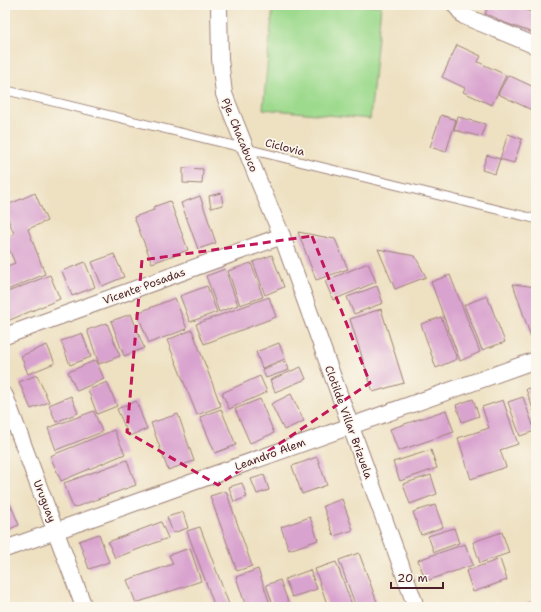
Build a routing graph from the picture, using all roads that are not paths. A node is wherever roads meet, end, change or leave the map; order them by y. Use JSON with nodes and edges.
{"nodes":[{"id":1,"x":219,"y":5,"type":"edge"},
{"id":2,"x":455,"y":5,"type":"edge"},
{"id":3,"x":536,"y":46,"type":"edge"},
{"id":4,"x":5,"y":90,"type":"edge"},
{"id":5,"x":246,"y":149,"type":"junction"},
{"id":6,"x":536,"y":219,"type":"edge"},
{"id":7,"x":282,"y":236,"type":"junction"},
{"id":8,"x":5,"y":336,"type":"edge"},
{"id":9,"x":536,"y":360,"type":"edge"},
{"id":10,"x":5,"y":396,"type":"edge"},
{"id":11,"x":350,"y":426,"type":"junction"},
{"id":12,"x":56,"y":531,"type":"junction"},
{"id":13,"x":5,"y":549,"type":"edge"},
{"id":14,"x":84,"y":607,"type":"edge"},
{"id":15,"x":416,"y":607,"type":"edge"}],
"edges":[{"from":1,"to":5,"type":"street","name":"Pje. Chacabuco"},
{"from":2,"to":3,"type":"street"},
{"from":4,"to":5,"type":"lane","name":"Ciclovia"},
{"from":5,"to":6,"type":"lane","name":"Ciclovia"},
{"from":5,"to":7,"type":"street","name":"Pje. Chacabuco"},
{"from":7,"to":8,"type":"street","name":"Vicente Posadas"},
{"from":7,"to":11,"type":"street","name":"Clotilde Villar Brizuela"},
{"from":9,"to":11,"type":"street","name":"Leandro Alem"},
{"from":10,"to":12,"type":"street","name":"Uruguay"},
{"from":11,"to":12,"type":"street","name":"Leandro Alem"},
{"from":11,"to":15,"type":"street","name":"Clotilde Villar Brizuela"},
{"from":12,"to":13,"type":"street","name":"Leandro Alem"},
{"from":12,"to":14,"type":"street","name":"Uruguay"}]}
